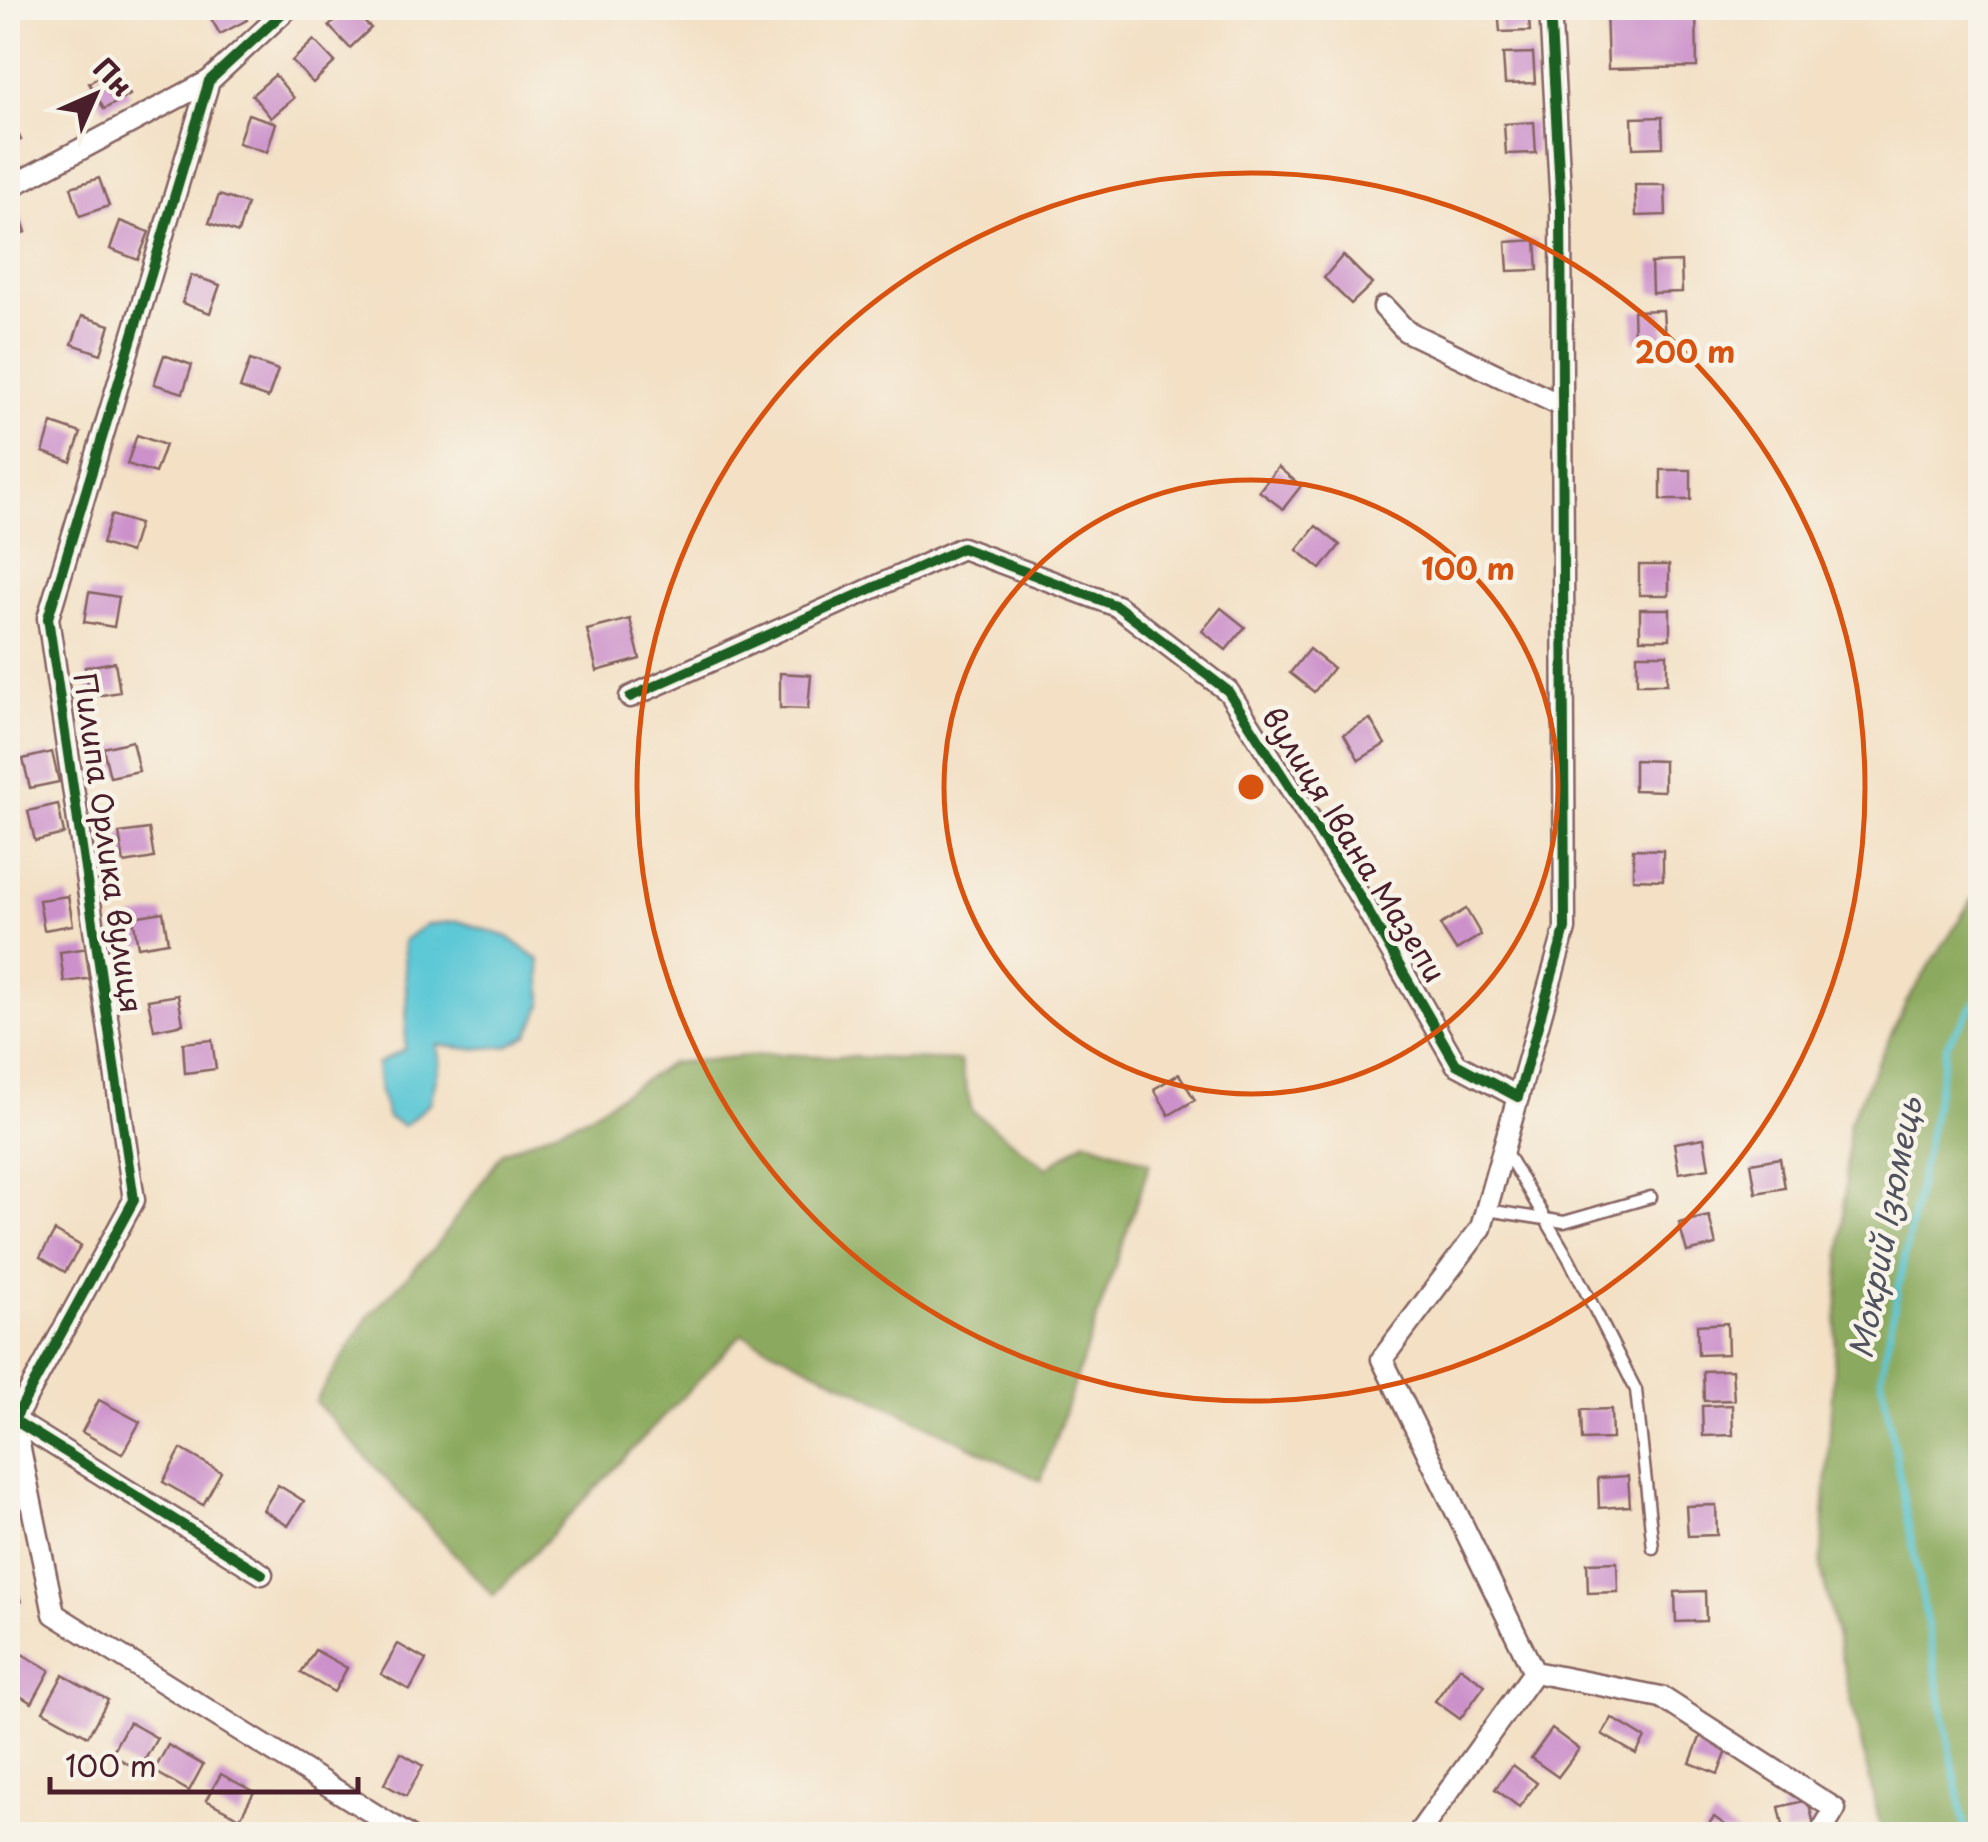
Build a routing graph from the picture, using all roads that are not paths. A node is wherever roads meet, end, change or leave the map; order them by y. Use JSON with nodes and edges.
{"nodes":[{"id":1,"x":288,"y":8,"type":"edge"},
{"id":2,"x":1550,"y":8,"type":"edge"},
{"id":3,"x":209,"y":81,"type":"junction"},
{"id":4,"x":8,"y":188,"type":"edge"},
{"id":5,"x":1384,"y":307,"type":"dead end"},
{"id":6,"x":1562,"y":406,"type":"junction"},
{"id":7,"x":630,"y":697,"type":"dead end"},
{"id":8,"x":1518,"y":1096,"type":"junction"},
{"id":9,"x":1504,"y":1148,"type":"junction"},
{"id":10,"x":1650,"y":1197,"type":"dead end"},
{"id":11,"x":1486,"y":1210,"type":"junction"},
{"id":12,"x":1546,"y":1220,"type":"junction"},
{"id":13,"x":14,"y":1420,"type":"junction"},
{"id":14,"x":1653,"y":1548,"type":"dead end"},
{"id":15,"x":262,"y":1574,"type":"dead end"},
{"id":16,"x":1534,"y":1672,"type":"junction"},
{"id":17,"x":406,"y":1834,"type":"edge"},
{"id":18,"x":1418,"y":1834,"type":"edge"},
{"id":19,"x":1820,"y":1834,"type":"edge"}],
"edges":[{"from":1,"to":3,"type":"street"},
{"from":2,"to":6,"type":"street"},
{"from":3,"to":4,"type":"street"},
{"from":3,"to":13,"type":"street","name":"Пилипа Орлика вулиця"},
{"from":5,"to":6,"type":"street"},
{"from":6,"to":8,"type":"street"},
{"from":7,"to":8,"type":"street","name":"вулиця Івана Мазепи"},
{"from":8,"to":9,"type":"street"},
{"from":9,"to":11,"type":"street"},
{"from":9,"to":12,"type":"lane"},
{"from":10,"to":12,"type":"lane"},
{"from":11,"to":12,"type":"lane"},
{"from":11,"to":16,"type":"street"},
{"from":12,"to":14,"type":"lane"},
{"from":13,"to":15,"type":"street"},
{"from":13,"to":17,"type":"street"},
{"from":16,"to":18,"type":"street"},
{"from":16,"to":19,"type":"street"}]}
